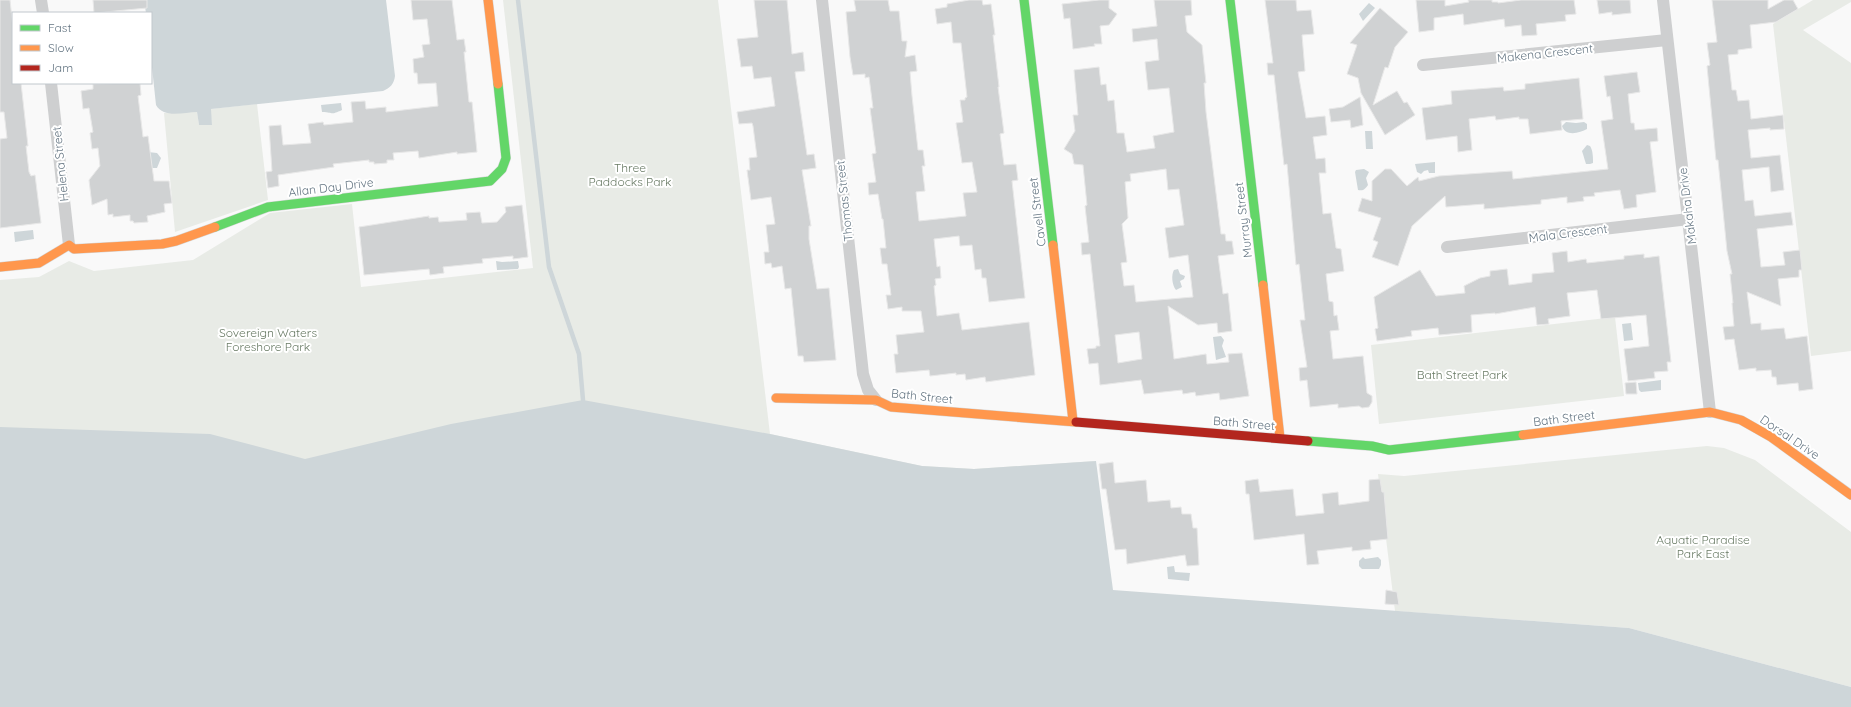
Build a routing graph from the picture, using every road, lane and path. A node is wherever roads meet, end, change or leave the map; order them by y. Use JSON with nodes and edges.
{"nodes":[{"id":1,"x":41,"y":0,"type":"edge"},
{"id":2,"x":488,"y":0,"type":"edge"},
{"id":3,"x":822,"y":0,"type":"edge"},
{"id":4,"x":1024,"y":0,"type":"edge"},
{"id":5,"x":1230,"y":0,"type":"edge"},
{"id":6,"x":1663,"y":0,"type":"edge"},
{"id":7,"x":43,"y":12,"type":"edge"},
{"id":8,"x":1667,"y":40,"type":"junction"},
{"id":9,"x":1423,"y":65,"type":"dead end"},
{"id":10,"x":51,"y":84,"type":"edge"},
{"id":11,"x":1689,"y":219,"type":"junction"},
{"id":12,"x":69,"y":245,"type":"junction"},
{"id":13,"x":1447,"y":247,"type":"dead end"},
{"id":14,"x":0,"y":267,"type":"edge"},
{"id":15,"x":776,"y":398,"type":"dead end"},
{"id":16,"x":876,"y":400,"type":"junction"},
{"id":17,"x":1710,"y":412,"type":"junction"},
{"id":18,"x":1073,"y":421,"type":"junction"},
{"id":19,"x":1280,"y":438,"type":"junction"},
{"id":20,"x":1851,"y":495,"type":"edge"}],
"edges":[{"from":1,"to":7,"type":"street"},
{"from":2,"to":12,"type":"street","name":"Allan Day Drive"},
{"from":3,"to":16,"type":"street","name":"Thomas Street"},
{"from":4,"to":18,"type":"street","name":"Cavell Street"},
{"from":5,"to":19,"type":"street","name":"Murray Street"},
{"from":6,"to":8,"type":"street","name":"Makaha Drive"},
{"from":8,"to":9,"type":"street","name":"Makena Crescent"},
{"from":8,"to":11,"type":"street","name":"Makaha Drive"},
{"from":10,"to":12,"type":"street","name":"Helena Street"},
{"from":11,"to":13,"type":"street","name":"Mala Crescent"},
{"from":11,"to":17,"type":"street","name":"Makaha Drive"},
{"from":12,"to":14,"type":"street"},
{"from":15,"to":16,"type":"street","name":"Bath Street"},
{"from":16,"to":18,"type":"street","name":"Bath Street"},
{"from":17,"to":19,"type":"street","name":"Bath Street"},
{"from":17,"to":20,"type":"street","name":"Dorsal Drive"},
{"from":18,"to":19,"type":"street","name":"Bath Street"}]}
